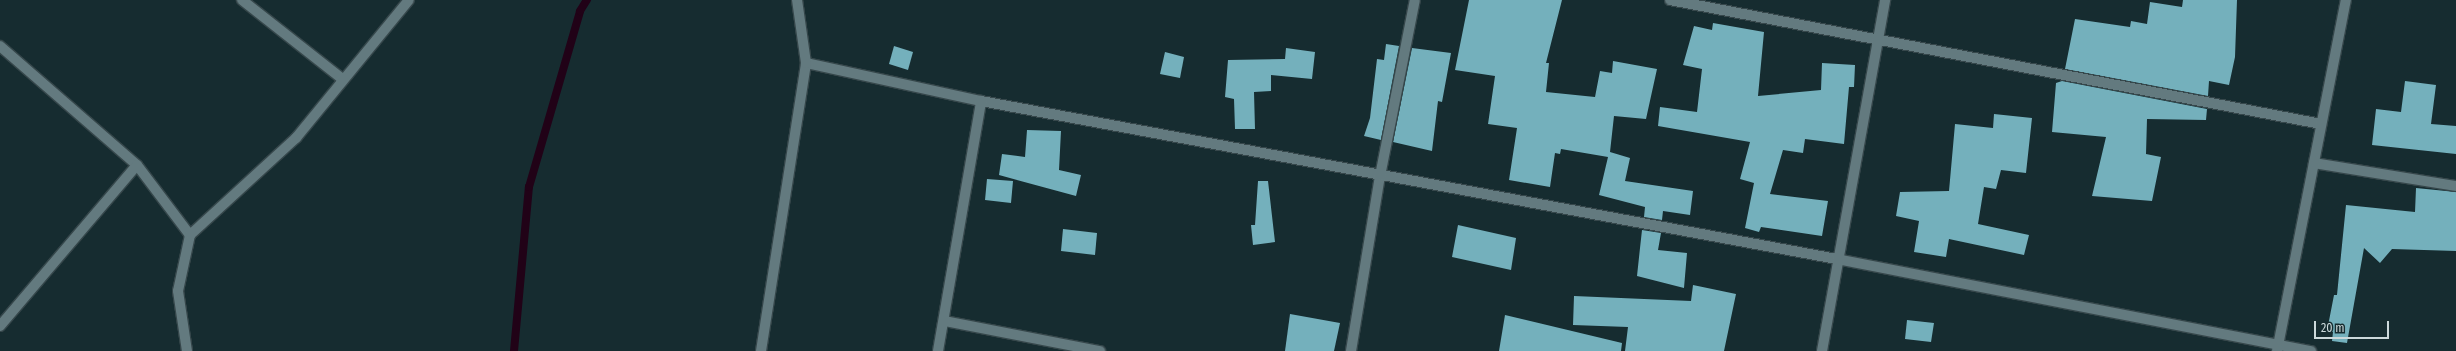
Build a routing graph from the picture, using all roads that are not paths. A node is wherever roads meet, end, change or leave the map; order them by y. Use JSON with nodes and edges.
{"nodes":[{"id":1,"x":242,"y":0,"type":"edge"},
{"id":2,"x":409,"y":0,"type":"edge"},
{"id":3,"x":797,"y":0,"type":"edge"},
{"id":4,"x":1415,"y":0,"type":"edge"},
{"id":5,"x":1670,"y":0,"type":"edge"},
{"id":6,"x":1885,"y":0,"type":"edge"},
{"id":7,"x":2346,"y":0,"type":"edge"},
{"id":8,"x":1878,"y":38,"type":"junction"},
{"id":9,"x":0,"y":46,"type":"edge"},
{"id":10,"x":806,"y":63,"type":"junction"},
{"id":11,"x":342,"y":78,"type":"junction"},
{"id":12,"x":981,"y":101,"type":"junction"},
{"id":13,"x":2321,"y":124,"type":"junction"},
{"id":14,"x":2314,"y":163,"type":"junction"},
{"id":15,"x":137,"y":165,"type":"junction"},
{"id":16,"x":1380,"y":176,"type":"junction"},
{"id":17,"x":2456,"y":186,"type":"edge"},
{"id":18,"x":190,"y":235,"type":"junction"},
{"id":19,"x":1837,"y":259,"type":"junction"},
{"id":20,"x":945,"y":321,"type":"junction"},
{"id":21,"x":0,"y":326,"type":"edge"},
{"id":22,"x":2278,"y":348,"type":"edge"},
{"id":23,"x":187,"y":351,"type":"edge"},
{"id":24,"x":761,"y":351,"type":"edge"},
{"id":25,"x":938,"y":351,"type":"edge"},
{"id":26,"x":1100,"y":351,"type":"edge"},
{"id":27,"x":1351,"y":351,"type":"edge"},
{"id":28,"x":1822,"y":351,"type":"edge"},
{"id":29,"x":2311,"y":351,"type":"edge"}],
"edges":[{"from":1,"to":11,"type":"street"},
{"from":2,"to":11,"type":"street"},
{"from":3,"to":10,"type":"street"},
{"from":4,"to":16,"type":"street"},
{"from":5,"to":8,"type":"street"},
{"from":6,"to":8,"type":"street"},
{"from":7,"to":13,"type":"street"},
{"from":8,"to":13,"type":"street"},
{"from":8,"to":19,"type":"street"},
{"from":9,"to":15,"type":"street"},
{"from":10,"to":12,"type":"street"},
{"from":10,"to":24,"type":"street"},
{"from":11,"to":18,"type":"street"},
{"from":12,"to":16,"type":"street"},
{"from":12,"to":20,"type":"street"},
{"from":13,"to":14,"type":"street"},
{"from":14,"to":17,"type":"street"},
{"from":14,"to":22,"type":"street"},
{"from":15,"to":18,"type":"street"},
{"from":15,"to":21,"type":"street"},
{"from":16,"to":19,"type":"street"},
{"from":16,"to":27,"type":"street"},
{"from":18,"to":23,"type":"street"},
{"from":19,"to":22,"type":"street"},
{"from":19,"to":28,"type":"street"},
{"from":20,"to":25,"type":"street"},
{"from":20,"to":26,"type":"street"},
{"from":22,"to":29,"type":"street"}]}
